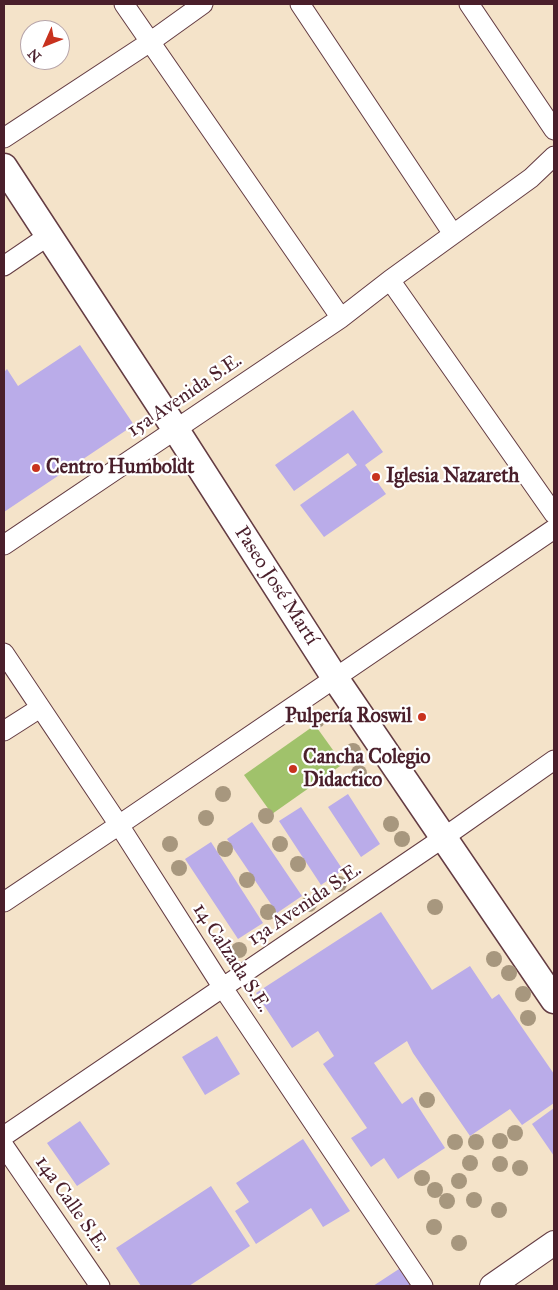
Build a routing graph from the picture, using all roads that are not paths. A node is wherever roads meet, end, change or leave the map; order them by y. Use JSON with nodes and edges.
{"nodes":[{"id":1,"x":124,"y":4,"type":"edge"},
{"id":2,"x":203,"y":4,"type":"edge"},
{"id":3,"x":300,"y":4,"type":"edge"},
{"id":4,"x":470,"y":4,"type":"edge"},
{"id":5,"x":150,"y":42,"type":"junction"},
{"id":6,"x":554,"y":130,"type":"edge"},
{"id":7,"x":4,"y":138,"type":"edge"},
{"id":8,"x":554,"y":156,"type":"edge"},
{"id":9,"x":4,"y":167,"type":"edge"},
{"id":10,"x":453,"y":234,"type":"junction"},
{"id":11,"x":48,"y":236,"type":"junction"},
{"id":12,"x":4,"y":266,"type":"edge"},
{"id":13,"x":390,"y":280,"type":"junction"},
{"id":14,"x":341,"y":318,"type":"junction"},
{"id":15,"x":176,"y":430,"type":"junction"},
{"id":16,"x":554,"y":514,"type":"edge"},
{"id":17,"x":554,"y":529,"type":"edge"},
{"id":18,"x":4,"y":545,"type":"edge"},
{"id":19,"x":4,"y":653,"type":"edge"},
{"id":20,"x":335,"y":678,"type":"junction"},
{"id":21,"x":40,"y":708,"type":"junction"},
{"id":22,"x":4,"y":731,"type":"edge"},
{"id":23,"x":554,"y":760,"type":"edge"},
{"id":24,"x":119,"y":825,"type":"junction"},
{"id":25,"x":443,"y":838,"type":"junction"},
{"id":26,"x":4,"y":902,"type":"edge"},
{"id":27,"x":223,"y":988,"type":"junction"},
{"id":28,"x":554,"y":1000,"type":"edge"},
{"id":29,"x":4,"y":1136,"type":"edge"},
{"id":30,"x":4,"y":1146,"type":"edge"},
{"id":31,"x":554,"y":1243,"type":"edge"},
{"id":32,"x":100,"y":1286,"type":"edge"},
{"id":33,"x":423,"y":1286,"type":"edge"},
{"id":34,"x":492,"y":1286,"type":"edge"}],
"edges":[{"from":1,"to":5,"type":"street"},
{"from":2,"to":5,"type":"street"},
{"from":3,"to":10,"type":"street"},
{"from":4,"to":6,"type":"street"},
{"from":5,"to":7,"type":"street"},
{"from":5,"to":14,"type":"street"},
{"from":8,"to":10,"type":"street","name":"15a Avenida S.E."},
{"from":9,"to":11,"type":"main road","name":"Paseo José Martí"},
{"from":10,"to":13,"type":"street","name":"15a Avenida S.E."},
{"from":11,"to":12,"type":"street"},
{"from":11,"to":15,"type":"main road","name":"Paseo José Martí"},
{"from":13,"to":14,"type":"street","name":"15a Avenida S.E."},
{"from":13,"to":16,"type":"street"},
{"from":14,"to":15,"type":"street","name":"15a Avenida S.E."},
{"from":15,"to":18,"type":"street","name":"15a Avenida S.E."},
{"from":15,"to":20,"type":"main road","name":"Paseo José Martí"},
{"from":17,"to":20,"type":"street"},
{"from":19,"to":21,"type":"street","name":"14 Calzada S.E."},
{"from":20,"to":24,"type":"street"},
{"from":20,"to":25,"type":"main road","name":"Paseo José Martí"},
{"from":21,"to":22,"type":"street"},
{"from":21,"to":24,"type":"street","name":"14 Calzada S.E."},
{"from":23,"to":25,"type":"street","name":"13a Avenida S.E."},
{"from":24,"to":26,"type":"street"},
{"from":24,"to":27,"type":"street","name":"14 Calzada S.E."},
{"from":25,"to":27,"type":"street","name":"13a Avenida S.E."},
{"from":25,"to":28,"type":"main road","name":"Paseo José Martí"},
{"from":27,"to":29,"type":"street","name":"13a Avenida S.E."},
{"from":27,"to":33,"type":"street","name":"14 Calzada S.E."},
{"from":30,"to":32,"type":"street","name":"14a Calle S.E."},
{"from":31,"to":34,"type":"street"}]}
